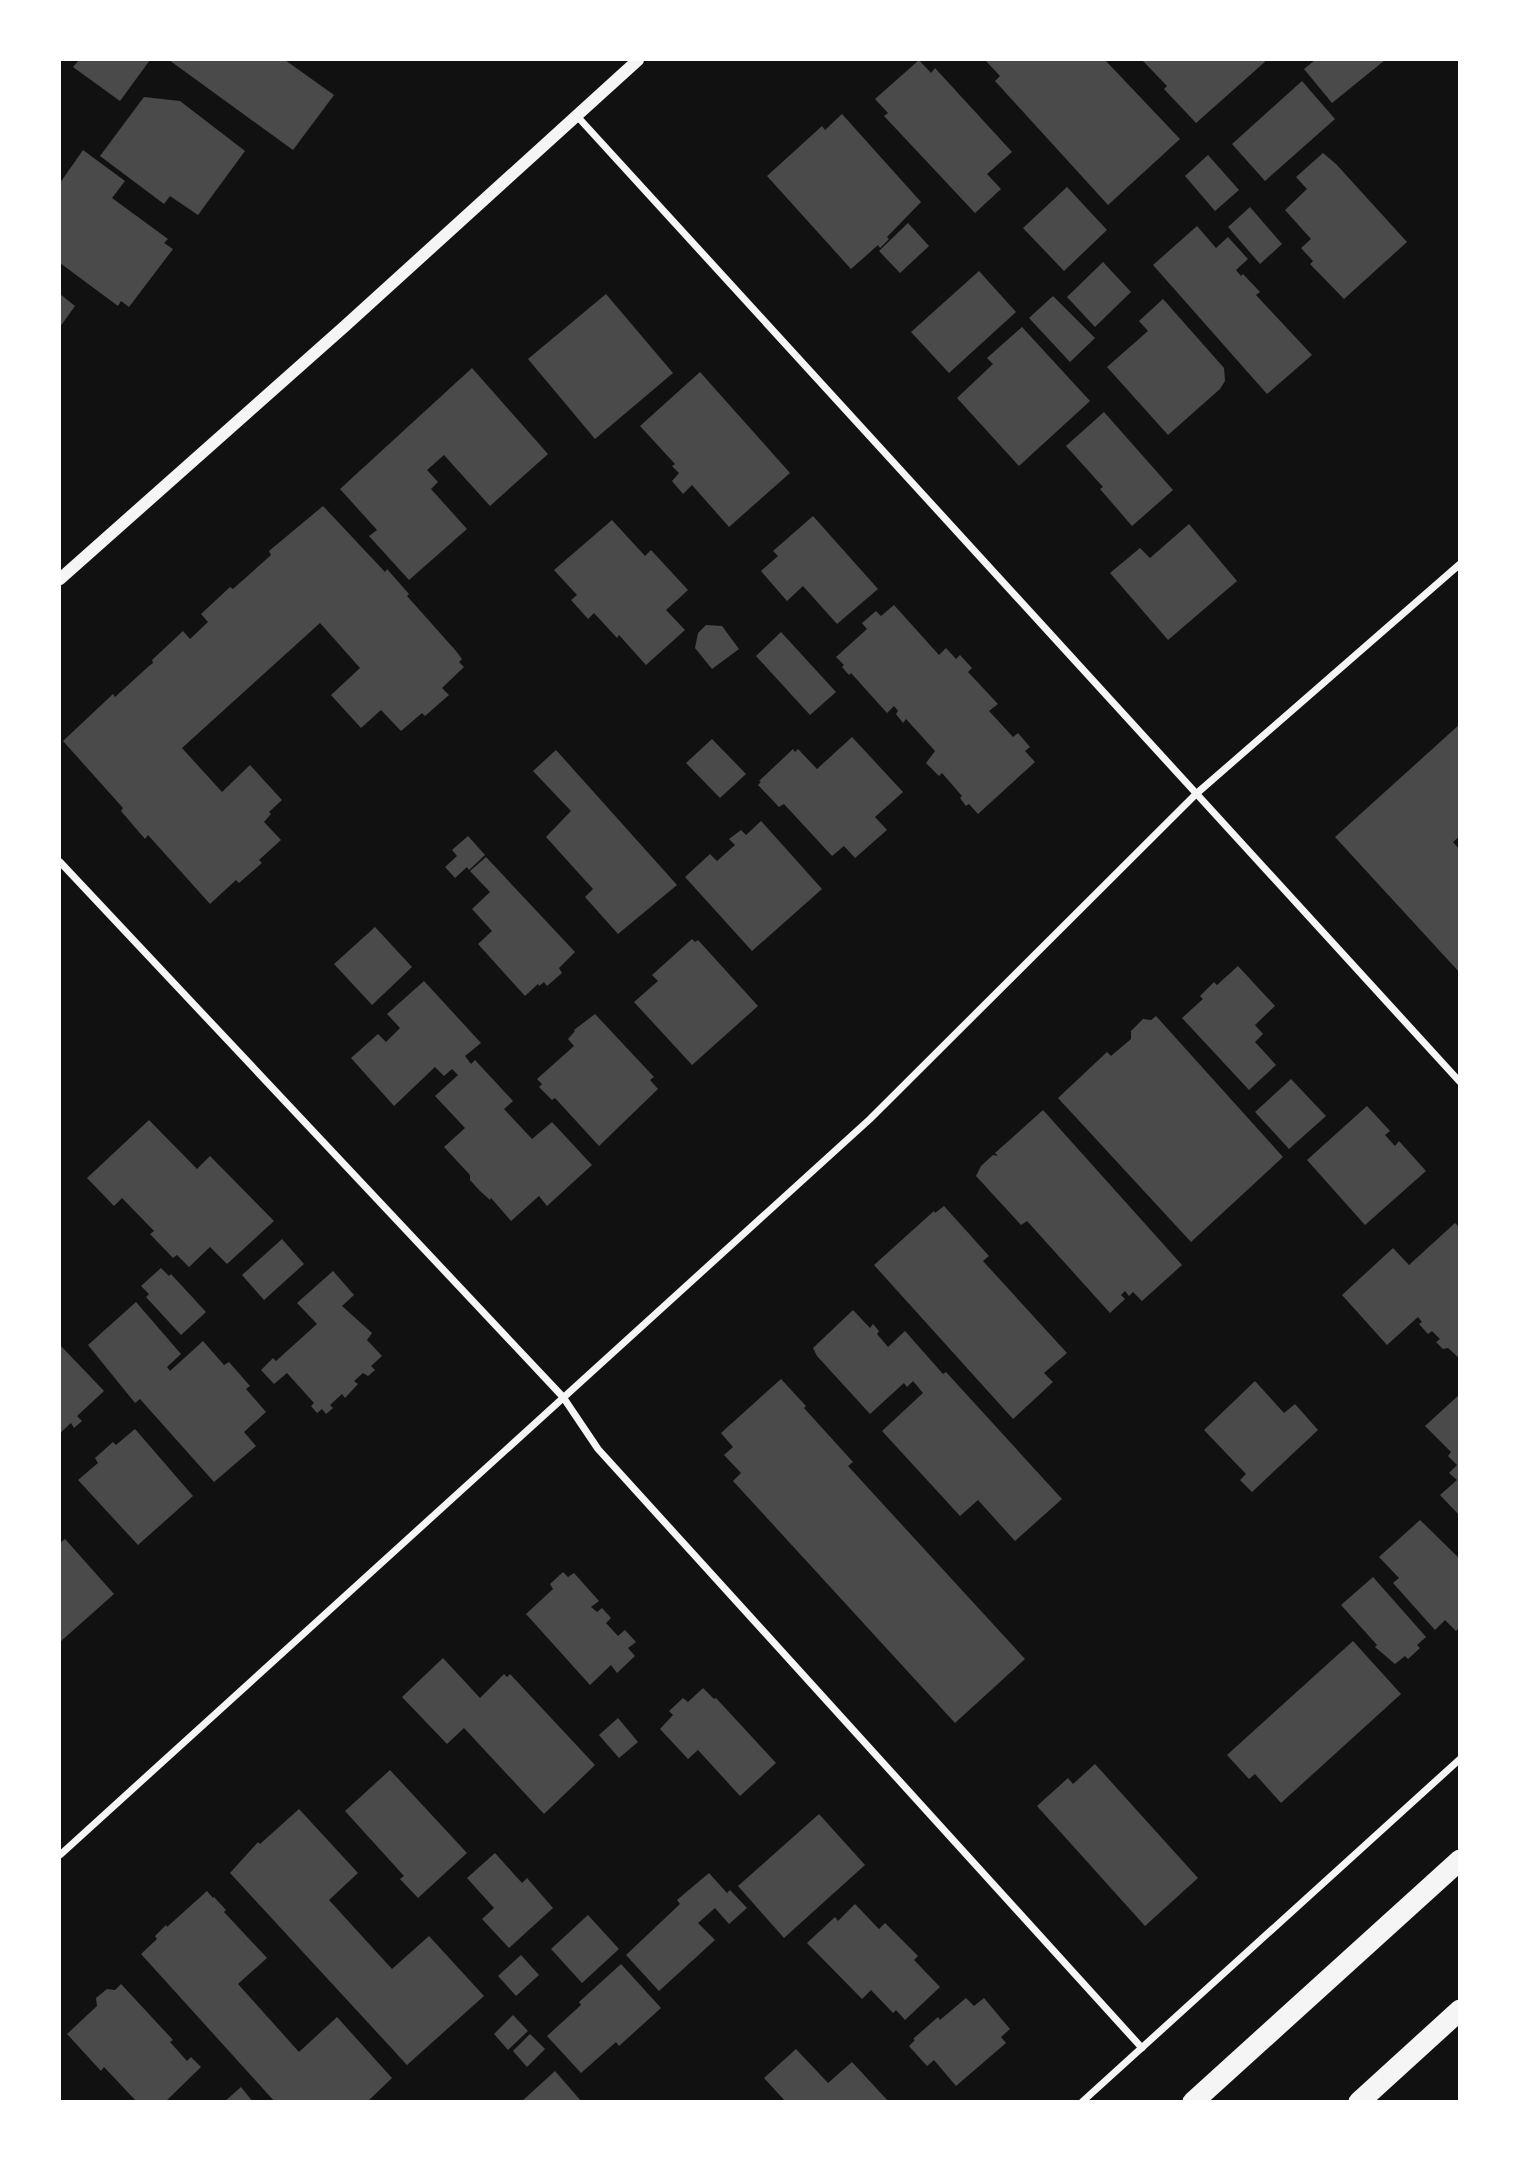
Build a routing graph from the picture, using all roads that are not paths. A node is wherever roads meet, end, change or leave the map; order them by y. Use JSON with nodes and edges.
{"nodes":[{"id":1,"x":638,"y":60,"type":"edge"},
{"id":2,"x":576,"y":115,"type":"junction"},
{"id":3,"x":1460,"y":564,"type":"edge"},
{"id":4,"x":60,"y":579,"type":"edge"},
{"id":5,"x":1196,"y":794,"type":"junction"},
{"id":6,"x":60,"y":862,"type":"edge"},
{"id":7,"x":1460,"y":1082,"type":"edge"},
{"id":8,"x":563,"y":1397,"type":"junction"},
{"id":9,"x":1460,"y":1759,"type":"edge"},
{"id":10,"x":60,"y":1855,"type":"edge"},
{"id":11,"x":1460,"y":1860,"type":"edge"},
{"id":12,"x":1460,"y":2010,"type":"edge"},
{"id":13,"x":1142,"y":2048,"type":"junction"},
{"id":14,"x":1082,"y":2102,"type":"edge"},
{"id":15,"x":1193,"y":2102,"type":"edge"},
{"id":16,"x":1359,"y":2102,"type":"edge"}],
"edges":[{"from":1,"to":2,"type":"street"},
{"from":2,"to":4,"type":"street"},
{"from":2,"to":5,"type":"street"},
{"from":3,"to":5,"type":"street"},
{"from":5,"to":7,"type":"street"},
{"from":5,"to":8,"type":"street"},
{"from":6,"to":8,"type":"street"},
{"from":8,"to":10,"type":"street"},
{"from":8,"to":13,"type":"street"},
{"from":9,"to":13,"type":"street"},
{"from":11,"to":15,"type":"highway"},
{"from":12,"to":16,"type":"highway"},
{"from":13,"to":14,"type":"street"}]}
